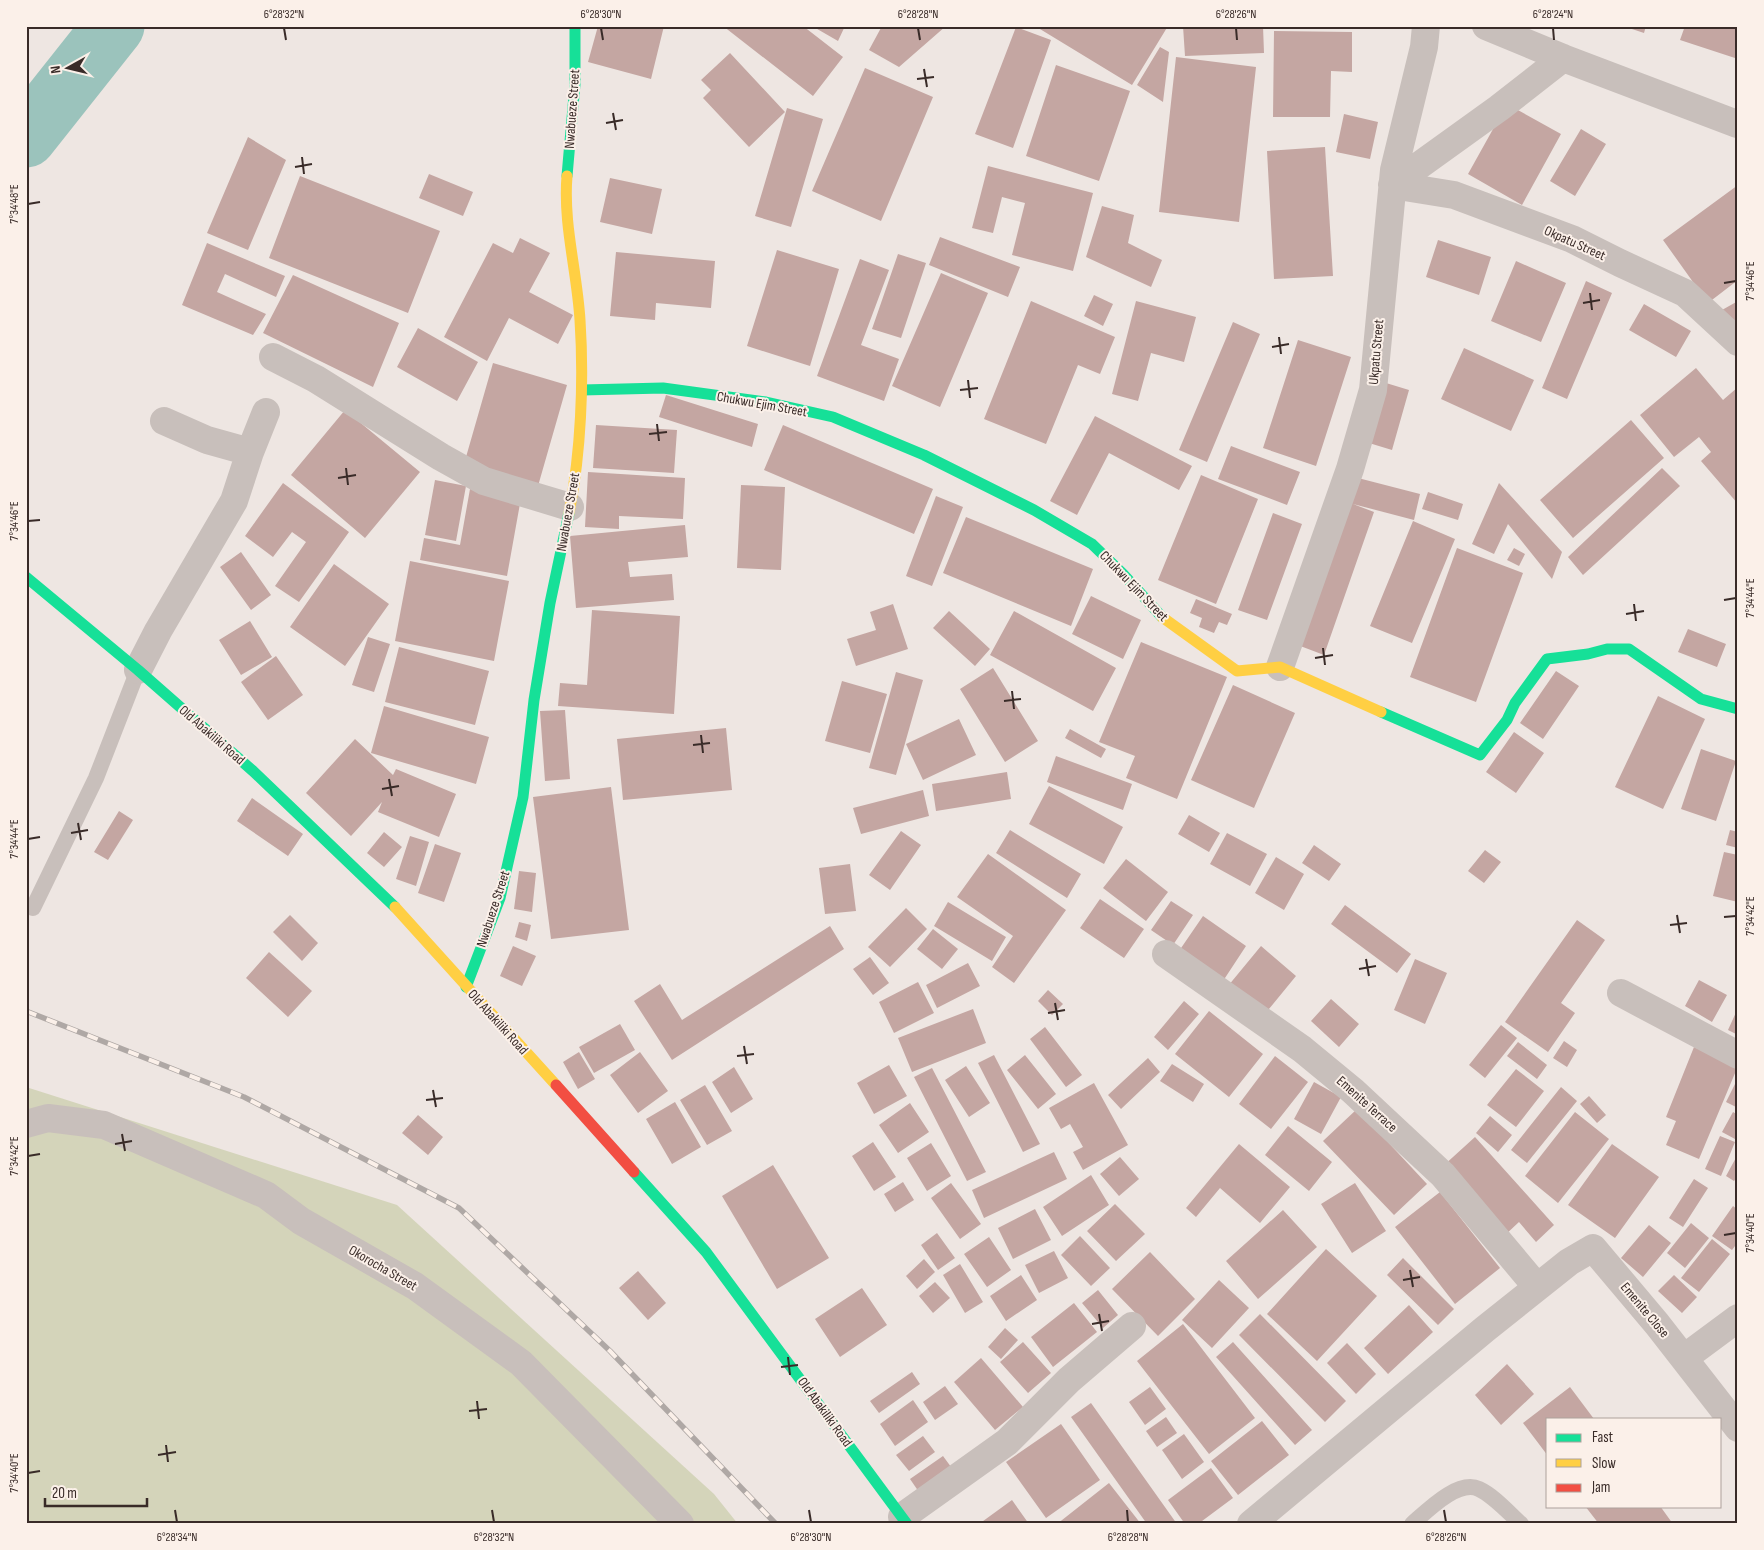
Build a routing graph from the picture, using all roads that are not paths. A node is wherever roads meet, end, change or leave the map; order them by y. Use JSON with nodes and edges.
{"nodes":[{"id":1,"x":575,"y":26,"type":"edge"},
{"id":2,"x":1426,"y":26,"type":"edge"},
{"id":3,"x":1486,"y":26,"type":"edge"},
{"id":4,"x":1563,"y":58,"type":"junction"},
{"id":5,"x":1737,"y":124,"type":"edge"},
{"id":6,"x":1392,"y":185,"type":"junction"},
{"id":7,"x":1738,"y":342,"type":"edge"},
{"id":8,"x":274,"y":357,"type":"dead end"},
{"id":9,"x":582,"y":390,"type":"junction"},
{"id":10,"x":266,"y":412,"type":"dead end"},
{"id":11,"x":164,"y":421,"type":"dead end"},
{"id":12,"x":250,"y":452,"type":"junction"},
{"id":13,"x":570,"y":507,"type":"junction"},
{"id":14,"x":26,"y":577,"type":"edge"},
{"id":15,"x":1280,"y":667,"type":"junction"},
{"id":16,"x":138,"y":670,"type":"junction"},
{"id":17,"x":1738,"y":709,"type":"edge"},
{"id":18,"x":33,"y":908,"type":"dead end"},
{"id":19,"x":1166,"y":954,"type":"dead end"},
{"id":20,"x":466,"y":987,"type":"junction"},
{"id":21,"x":1621,"y":993,"type":"dead end"},
{"id":22,"x":1738,"y":1054,"type":"edge"},
{"id":23,"x":26,"y":1124,"type":"edge"},
{"id":24,"x":1537,"y":1287,"type":"junction"},
{"id":25,"x":1738,"y":1318,"type":"edge"},
{"id":26,"x":1132,"y":1326,"type":"dead end"},
{"id":27,"x":1684,"y":1358,"type":"junction"},
{"id":28,"x":1738,"y":1428,"type":"edge"},
{"id":29,"x":905,"y":1521,"type":"edge"},
{"id":30,"x":680,"y":1524,"type":"edge"},
{"id":31,"x":1251,"y":1524,"type":"edge"},
{"id":32,"x":1412,"y":1524,"type":"edge"},
{"id":33,"x":1521,"y":1524,"type":"edge"}],
"edges":[{"from":1,"to":9,"type":"street","name":"Nwabueze Street"},
{"from":2,"to":6,"type":"street","name":"Ukpatu Street"},
{"from":3,"to":4,"type":"street"},
{"from":4,"to":5,"type":"street"},
{"from":4,"to":6,"type":"street"},
{"from":6,"to":7,"type":"street","name":"Okpatu Street"},
{"from":6,"to":15,"type":"street","name":"Ukpatu Street"},
{"from":8,"to":13,"type":"street"},
{"from":9,"to":13,"type":"street","name":"Nwabueze Street"},
{"from":9,"to":15,"type":"street","name":"Chukwu Ejim Street"},
{"from":10,"to":12,"type":"street"},
{"from":11,"to":12,"type":"street"},
{"from":12,"to":16,"type":"street"},
{"from":13,"to":20,"type":"street","name":"Nwabueze Street"},
{"from":14,"to":16,"type":"street","name":"Old Abakiliki Road"},
{"from":15,"to":17,"type":"street","name":"Chukwu Ejim Street"},
{"from":16,"to":18,"type":"lane"},
{"from":16,"to":20,"type":"street","name":"Old Abakiliki Road"},
{"from":19,"to":24,"type":"street","name":"Emenite Terrace"},
{"from":20,"to":29,"type":"street","name":"Old Abakiliki Road"},
{"from":21,"to":22,"type":"street"},
{"from":23,"to":30,"type":"street","name":"Okorocha Street"},
{"from":24,"to":27,"type":"street","name":"Emenite Close"},
{"from":24,"to":31,"type":"street"},
{"from":25,"to":27,"type":"street"},
{"from":26,"to":29,"type":"street"},
{"from":27,"to":28,"type":"street","name":"Emenite Close"},
{"from":32,"to":33,"type":"lane"}]}
